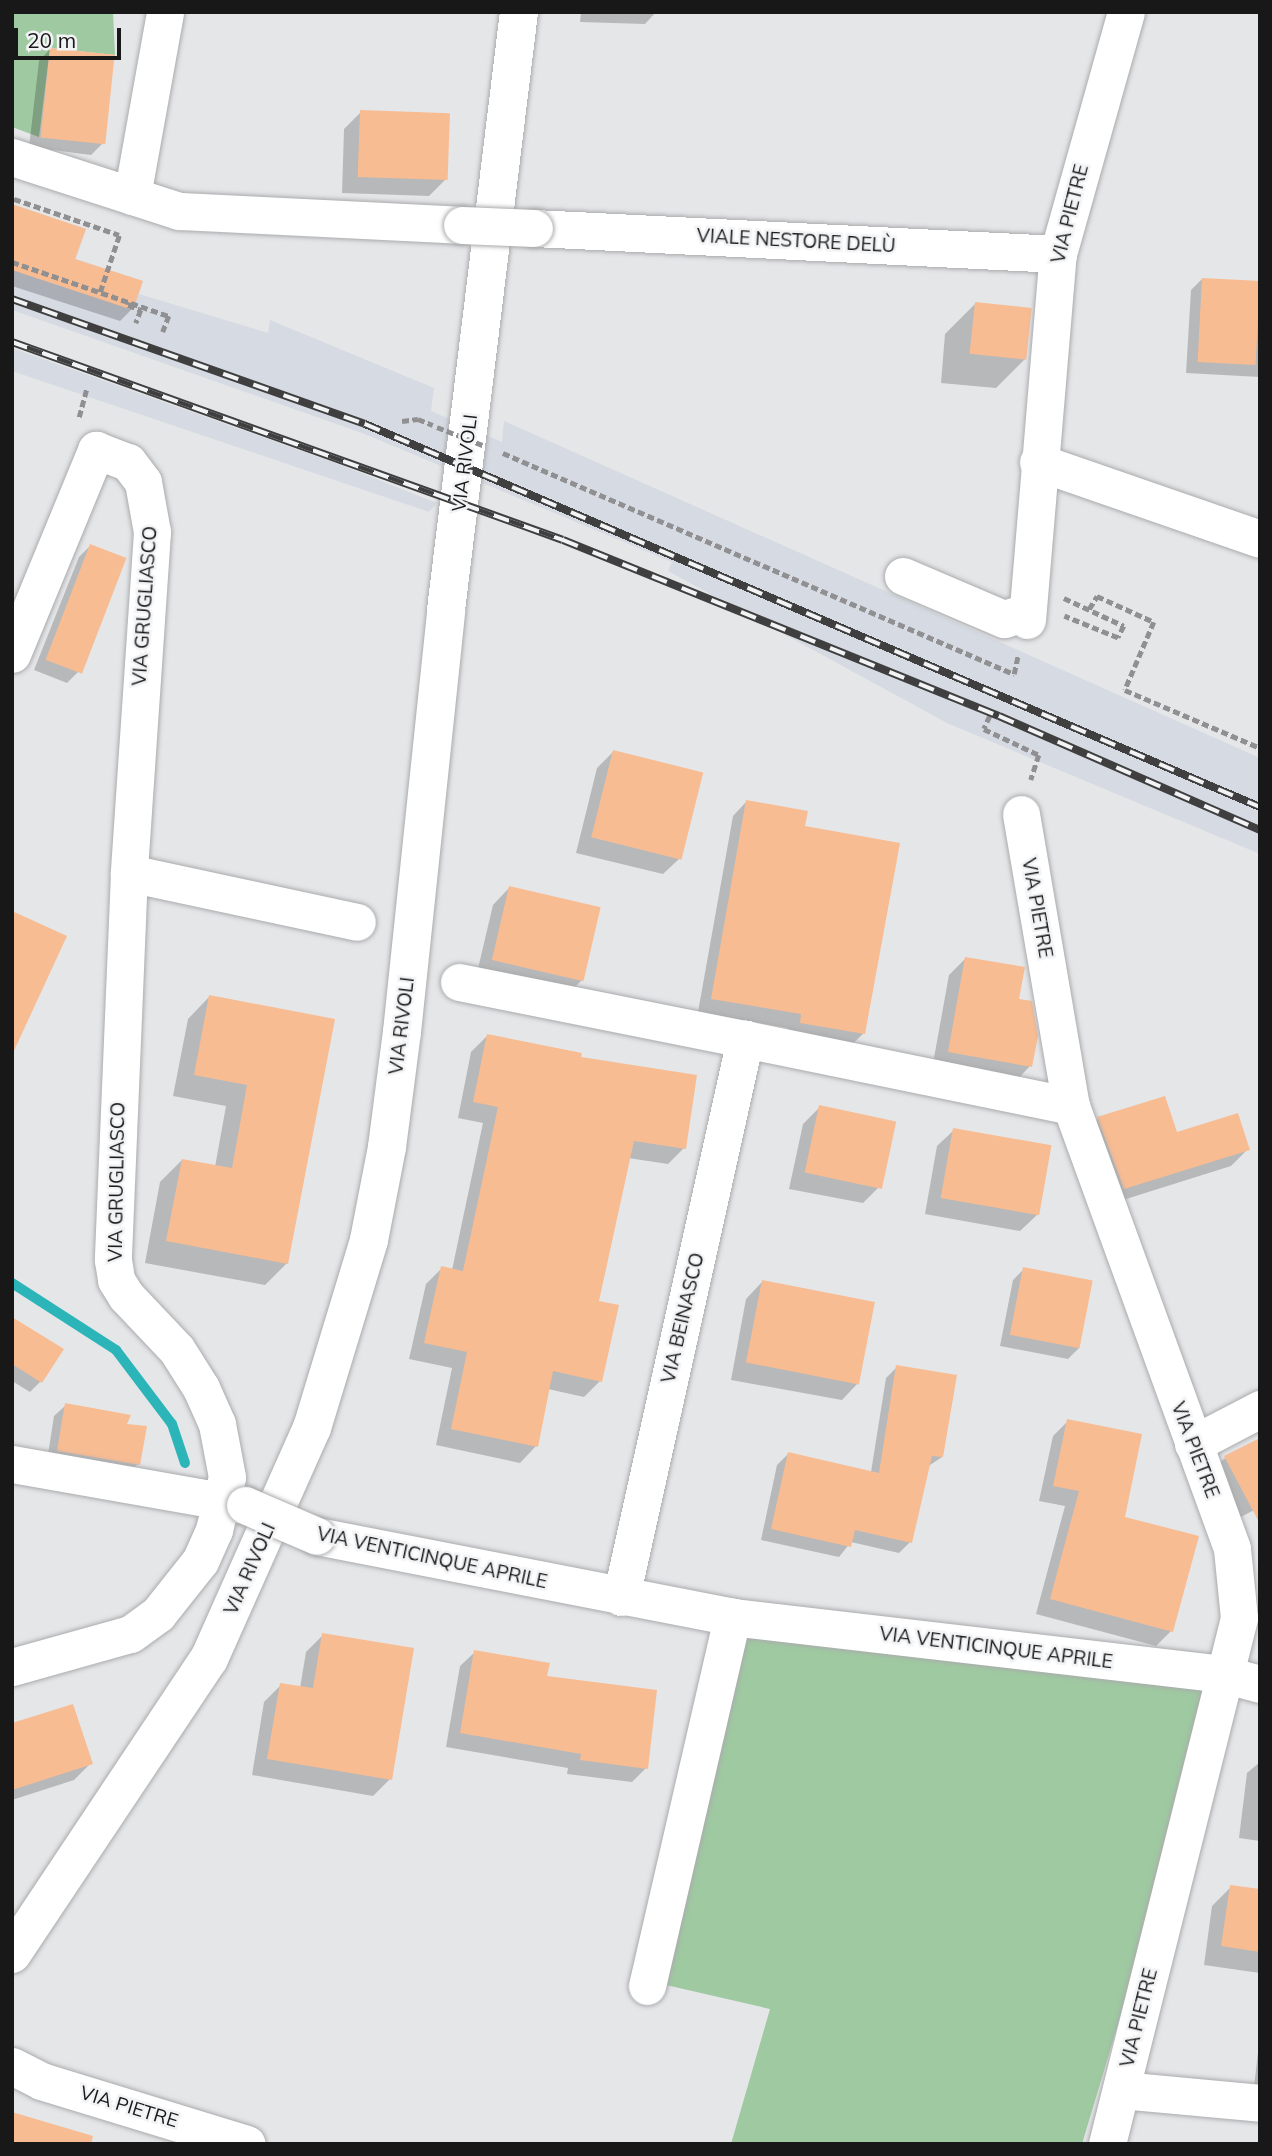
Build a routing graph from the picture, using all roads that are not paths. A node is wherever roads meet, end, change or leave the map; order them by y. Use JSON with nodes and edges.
{"nodes":[{"id":1,"x":165,"y":12,"type":"edge"},
{"id":2,"x":519,"y":12,"type":"edge"},
{"id":3,"x":1126,"y":12,"type":"edge"},
{"id":4,"x":12,"y":157,"type":"edge"},
{"id":5,"x":132,"y":195,"type":"junction"},
{"id":6,"x":1058,"y":254,"type":"junction"},
{"id":7,"x":1038,"y":462,"type":"junction"},
{"id":8,"x":1260,"y":539,"type":"edge"},
{"id":9,"x":903,"y":576,"type":"dead end"},
{"id":10,"x":12,"y":654,"type":"edge"},
{"id":11,"x":1021,"y":814,"type":"road end"},
{"id":12,"x":129,"y":873,"type":"junction"},
{"id":13,"x":357,"y":922,"type":"dead end"},
{"id":14,"x":459,"y":982,"type":"dead end"},
{"id":15,"x":745,"y":1039,"type":"junction"},
{"id":16,"x":1071,"y":1106,"type":"junction"},
{"id":17,"x":1260,"y":1409,"type":"edge"},
{"id":18,"x":1193,"y":1444,"type":"junction"},
{"id":19,"x":12,"y":1464,"type":"edge"},
{"id":20,"x":234,"y":1502,"type":"junction"},
{"id":21,"x":621,"y":1597,"type":"junction"},
{"id":22,"x":732,"y":1617,"type":"junction"},
{"id":23,"x":12,"y":1667,"type":"edge"},
{"id":24,"x":1223,"y":1674,"type":"junction"},
{"id":25,"x":1260,"y":1684,"type":"edge"},
{"id":26,"x":12,"y":1954,"type":"edge"},
{"id":27,"x":646,"y":1986,"type":"dead end"},
{"id":28,"x":12,"y":2066,"type":"edge"},
{"id":29,"x":1121,"y":2090,"type":"junction"},
{"id":30,"x":1260,"y":2103,"type":"edge"},
{"id":31,"x":247,"y":2144,"type":"edge"},
{"id":32,"x":1107,"y":2144,"type":"edge"}],
"edges":[{"from":1,"to":5,"type":"street"},
{"from":2,"to":26,"type":"street","name":"VIA RIVOLI"},
{"from":3,"to":6,"type":"street","name":"VIA PIETRE"},
{"from":4,"to":5,"type":"street"},
{"from":5,"to":6,"type":"street","name":"VIALE NESTORE DELÙ","bridge":true},
{"from":6,"to":7,"type":"street","name":"VIA PIETRE"},
{"from":7,"to":8,"type":"street"},
{"from":7,"to":9,"type":"street","name":"VIA PIETRE"},
{"from":10,"to":12,"type":"street","name":"VIA GRUGLIASCO"},
{"from":11,"to":16,"type":"street","name":"VIA PIETRE"},
{"from":12,"to":13,"type":"street"},
{"from":12,"to":20,"type":"street","name":"VIA GRUGLIASCO"},
{"from":14,"to":15,"type":"street"},
{"from":15,"to":16,"type":"street"},
{"from":15,"to":21,"type":"street","name":"VIA BEINASCO"},
{"from":16,"to":18,"type":"street","name":"VIA PIETRE"},
{"from":17,"to":18,"type":"street"},
{"from":18,"to":24,"type":"street","name":"VIA PIETRE"},
{"from":19,"to":20,"type":"street","name":"VIA VENTICINQUE APRILE"},
{"from":20,"to":21,"type":"street","name":"VIA VENTICINQUE APRILE","bridge":true},
{"from":20,"to":23,"type":"street","name":"VIA GRUGLIASCO"},
{"from":21,"to":22,"type":"street","name":"VIA VENTICINQUE APRILE"},
{"from":22,"to":24,"type":"street","name":"VIA VENTICINQUE APRILE"},
{"from":22,"to":27,"type":"street"},
{"from":24,"to":25,"type":"street","name":"VIA VENTICINQUE APRILE"},
{"from":24,"to":29,"type":"street","name":"VIA PIETRE"},
{"from":28,"to":31,"type":"street","name":"VIA PIETRE"},
{"from":29,"to":30,"type":"street","name":"VIA PIETRE"},
{"from":29,"to":32,"type":"street","name":"VIA PIETRE"}]}
